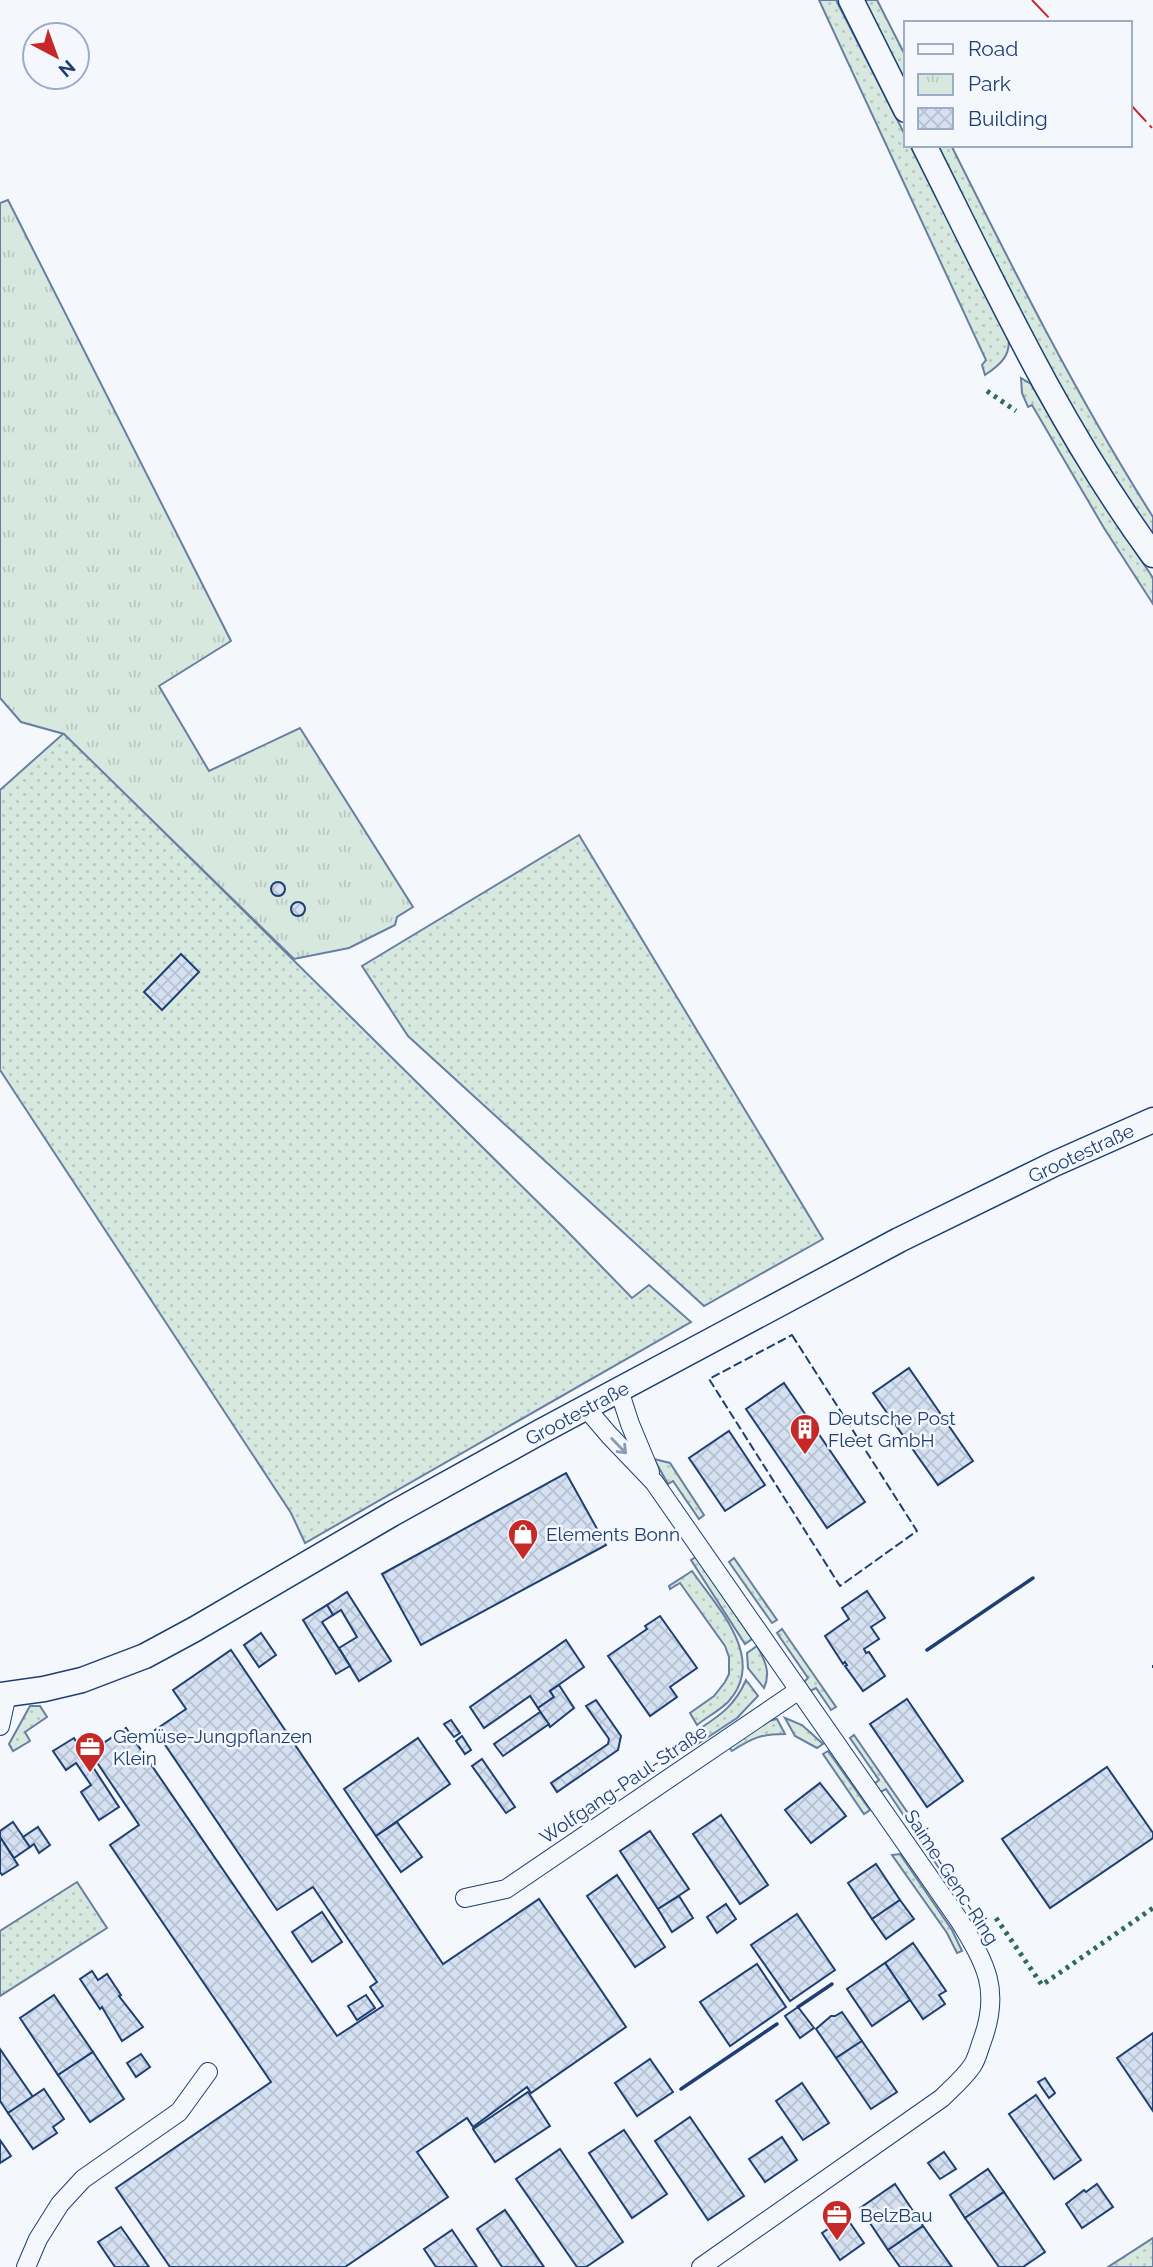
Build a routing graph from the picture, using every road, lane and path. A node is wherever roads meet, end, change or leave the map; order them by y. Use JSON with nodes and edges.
{"nodes":[{"id":1,"x":851,"y":0,"type":"edge"},
{"id":2,"x":904,"y":106,"type":"edge"},
{"id":3,"x":925,"y":147,"type":"edge"},
{"id":4,"x":1153,"y":555,"type":"edge"},
{"id":5,"x":1153,"y":1120,"type":"edge"},
{"id":6,"x":619,"y":1390,"type":"junction"},
{"id":7,"x":586,"y":1408,"type":"junction"},
{"id":8,"x":654,"y":1482,"type":"junction"},
{"id":9,"x":799,"y":1690,"type":"junction"},
{"id":10,"x":4,"y":1694,"type":"edge"},
{"id":11,"x":0,"y":1727,"type":"edge"},
{"id":12,"x":465,"y":1898,"type":"dead end"},
{"id":13,"x":208,"y":2072,"type":"dead end"},
{"id":14,"x":26,"y":2267,"type":"edge"},
{"id":15,"x":701,"y":2267,"type":"edge"}],
"edges":[{"from":1,"to":2,"type":"main road"},
{"from":3,"to":4,"type":"main road"},
{"from":5,"to":6,"type":"main road","name":"Grootestraße"},
{"from":6,"to":7,"type":"main road","name":"Grootestraße"},
{"from":6,"to":8,"type":"street","name":"Saime-Genc-Ring"},
{"from":7,"to":8,"type":"street","name":"Saime-Genc-Ring","one_way":true},
{"from":7,"to":10,"type":"main road","name":"Grootestraße"},
{"from":8,"to":9,"type":"street","name":"Saime-Genc-Ring"},
{"from":9,"to":12,"type":"street","name":"Wolfgang-Paul-Straße"},
{"from":9,"to":15,"type":"street","name":"Saime-Genc-Ring"},
{"from":10,"to":11,"type":"street"},
{"from":13,"to":14,"type":"street"}]}
